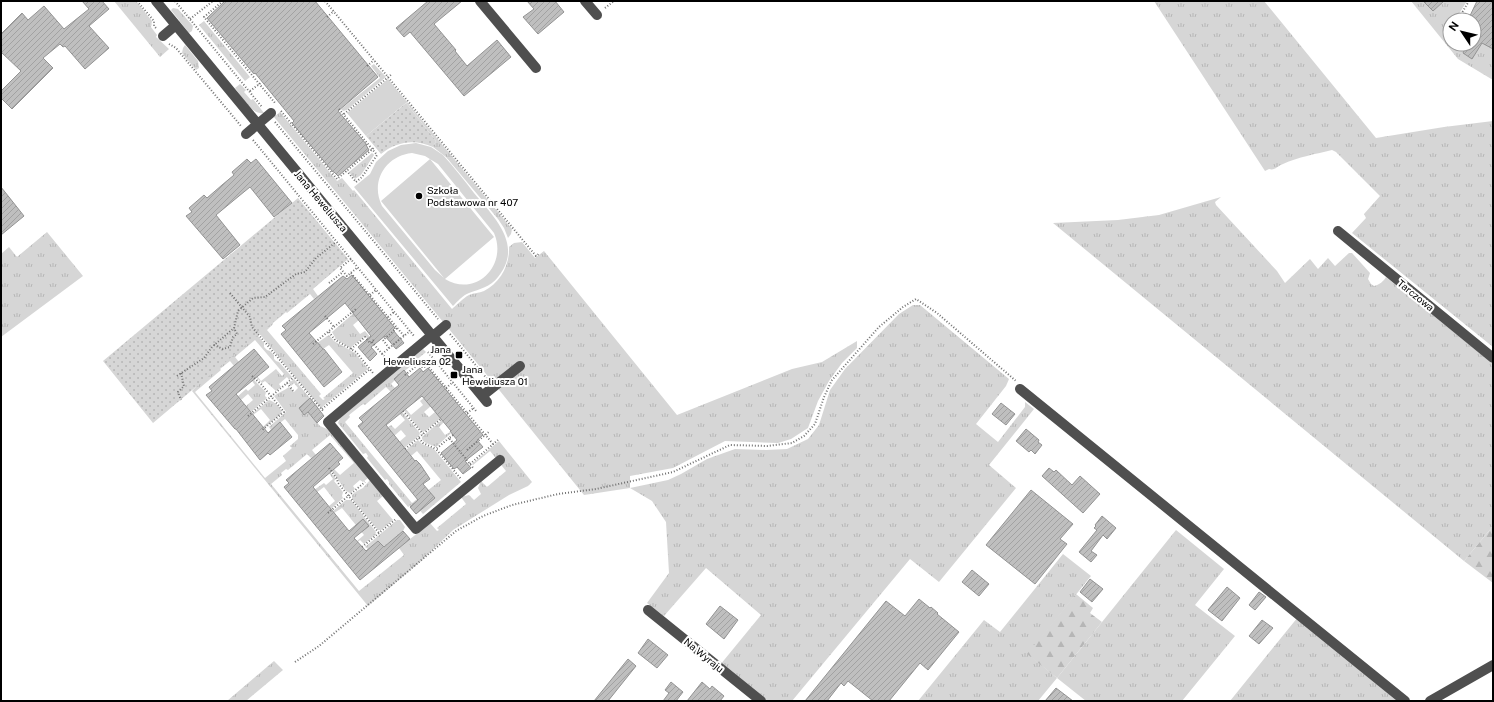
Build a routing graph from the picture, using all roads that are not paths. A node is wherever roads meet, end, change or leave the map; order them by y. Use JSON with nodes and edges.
{"nodes":[{"id":1,"x":156,"y":1,"type":"edge"},
{"id":2,"x":480,"y":1,"type":"edge"},
{"id":3,"x":585,"y":1,"type":"edge"},
{"id":4,"x":596,"y":15,"type":"dead end"},
{"id":5,"x":176,"y":25,"type":"junction"},
{"id":6,"x":163,"y":36,"type":"road end"},
{"id":7,"x":536,"y":68,"type":"dead end"},
{"id":8,"x":270,"y":114,"type":"road end"},
{"id":9,"x":258,"y":124,"type":"junction"},
{"id":10,"x":246,"y":134,"type":"road end"},
{"id":11,"x":1338,"y":231,"type":"dead end"},
{"id":12,"x":445,"y":326,"type":"road end"},
{"id":13,"x":432,"y":336,"type":"junction"},
{"id":14,"x":1493,"y":358,"type":"edge"},
{"id":15,"x":520,"y":366,"type":"dead end"},
{"id":16,"x":1020,"y":389,"type":"road end"},
{"id":17,"x":500,"y":460,"type":"dead end"},
{"id":18,"x":648,"y":610,"type":"dead end"},
{"id":19,"x":1493,"y":665,"type":"edge"},
{"id":20,"x":761,"y":701,"type":"edge"},
{"id":21,"x":1405,"y":701,"type":"edge"},
{"id":22,"x":1430,"y":701,"type":"edge"}],
"edges":[{"from":1,"to":5,"type":"street","name":"Jana Heweliusza"},
{"from":2,"to":7,"type":"street"},
{"from":3,"to":4,"type":"street"},
{"from":5,"to":6,"type":"street"},
{"from":5,"to":9,"type":"street","name":"Jana Heweliusza"},
{"from":8,"to":9,"type":"street"},
{"from":9,"to":10,"type":"street"},
{"from":9,"to":13,"type":"street","name":"Jana Heweliusza"},
{"from":11,"to":14,"type":"street","name":"Tarczowa"},
{"from":12,"to":13,"type":"street"},
{"from":13,"to":15,"type":"street","name":"Jana Heweliusza"},
{"from":13,"to":17,"type":"street"},
{"from":16,"to":21,"type":"street"},
{"from":18,"to":20,"type":"street","name":"Na Wyraju"},
{"from":19,"to":22,"type":"street"}]}
